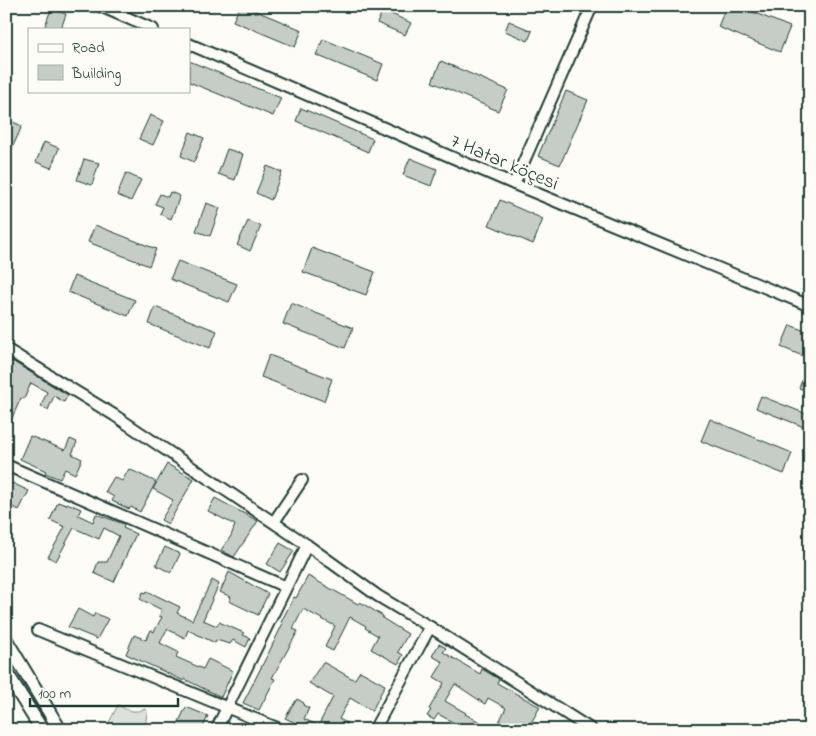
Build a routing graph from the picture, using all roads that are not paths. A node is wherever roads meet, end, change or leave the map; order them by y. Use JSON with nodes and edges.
{"nodes":[{"id":1,"x":100,"y":6,"type":"edge"},
{"id":2,"x":592,"y":6,"type":"edge"},
{"id":3,"x":151,"y":28,"type":"edge"},
{"id":4,"x":190,"y":44,"type":"edge"},
{"id":5,"x":514,"y":184,"type":"junction"},
{"id":6,"x":810,"y":306,"type":"edge"},
{"id":7,"x":6,"y":349,"type":"edge"},
{"id":8,"x":6,"y":465,"type":"edge"},
{"id":9,"x":302,"y":480,"type":"dead end"},
{"id":10,"x":274,"y":522,"type":"junction"},
{"id":11,"x":306,"y":545,"type":"junction"},
{"id":12,"x":286,"y":587,"type":"junction"},
{"id":13,"x":430,"y":627,"type":"junction"},
{"id":14,"x":38,"y":630,"type":"dead end"},
{"id":15,"x":6,"y":640,"type":"edge"},
{"id":16,"x":6,"y":672,"type":"edge"},
{"id":17,"x":227,"y":706,"type":"junction"},
{"id":18,"x":42,"y":730,"type":"edge"},
{"id":19,"x":60,"y":730,"type":"edge"},
{"id":20,"x":216,"y":730,"type":"edge"},
{"id":21,"x":282,"y":730,"type":"edge"},
{"id":22,"x":374,"y":730,"type":"edge"},
{"id":23,"x":592,"y":730,"type":"edge"}],
"edges":[{"from":1,"to":3,"type":"street"},
{"from":2,"to":5,"type":"street"},
{"from":4,"to":5,"type":"street","name":"7 Hatar köçesi"},
{"from":5,"to":6,"type":"street","name":"7 Hatar köçesi"},
{"from":7,"to":10,"type":"street"},
{"from":8,"to":12,"type":"street"},
{"from":9,"to":10,"type":"street"},
{"from":10,"to":11,"type":"street"},
{"from":11,"to":12,"type":"street"},
{"from":11,"to":13,"type":"street"},
{"from":12,"to":17,"type":"street"},
{"from":13,"to":22,"type":"street"},
{"from":13,"to":23,"type":"street"},
{"from":14,"to":17,"type":"street"},
{"from":15,"to":19,"type":"main road"},
{"from":16,"to":18,"type":"main road"},
{"from":17,"to":20,"type":"street"},
{"from":17,"to":21,"type":"street"}]}
